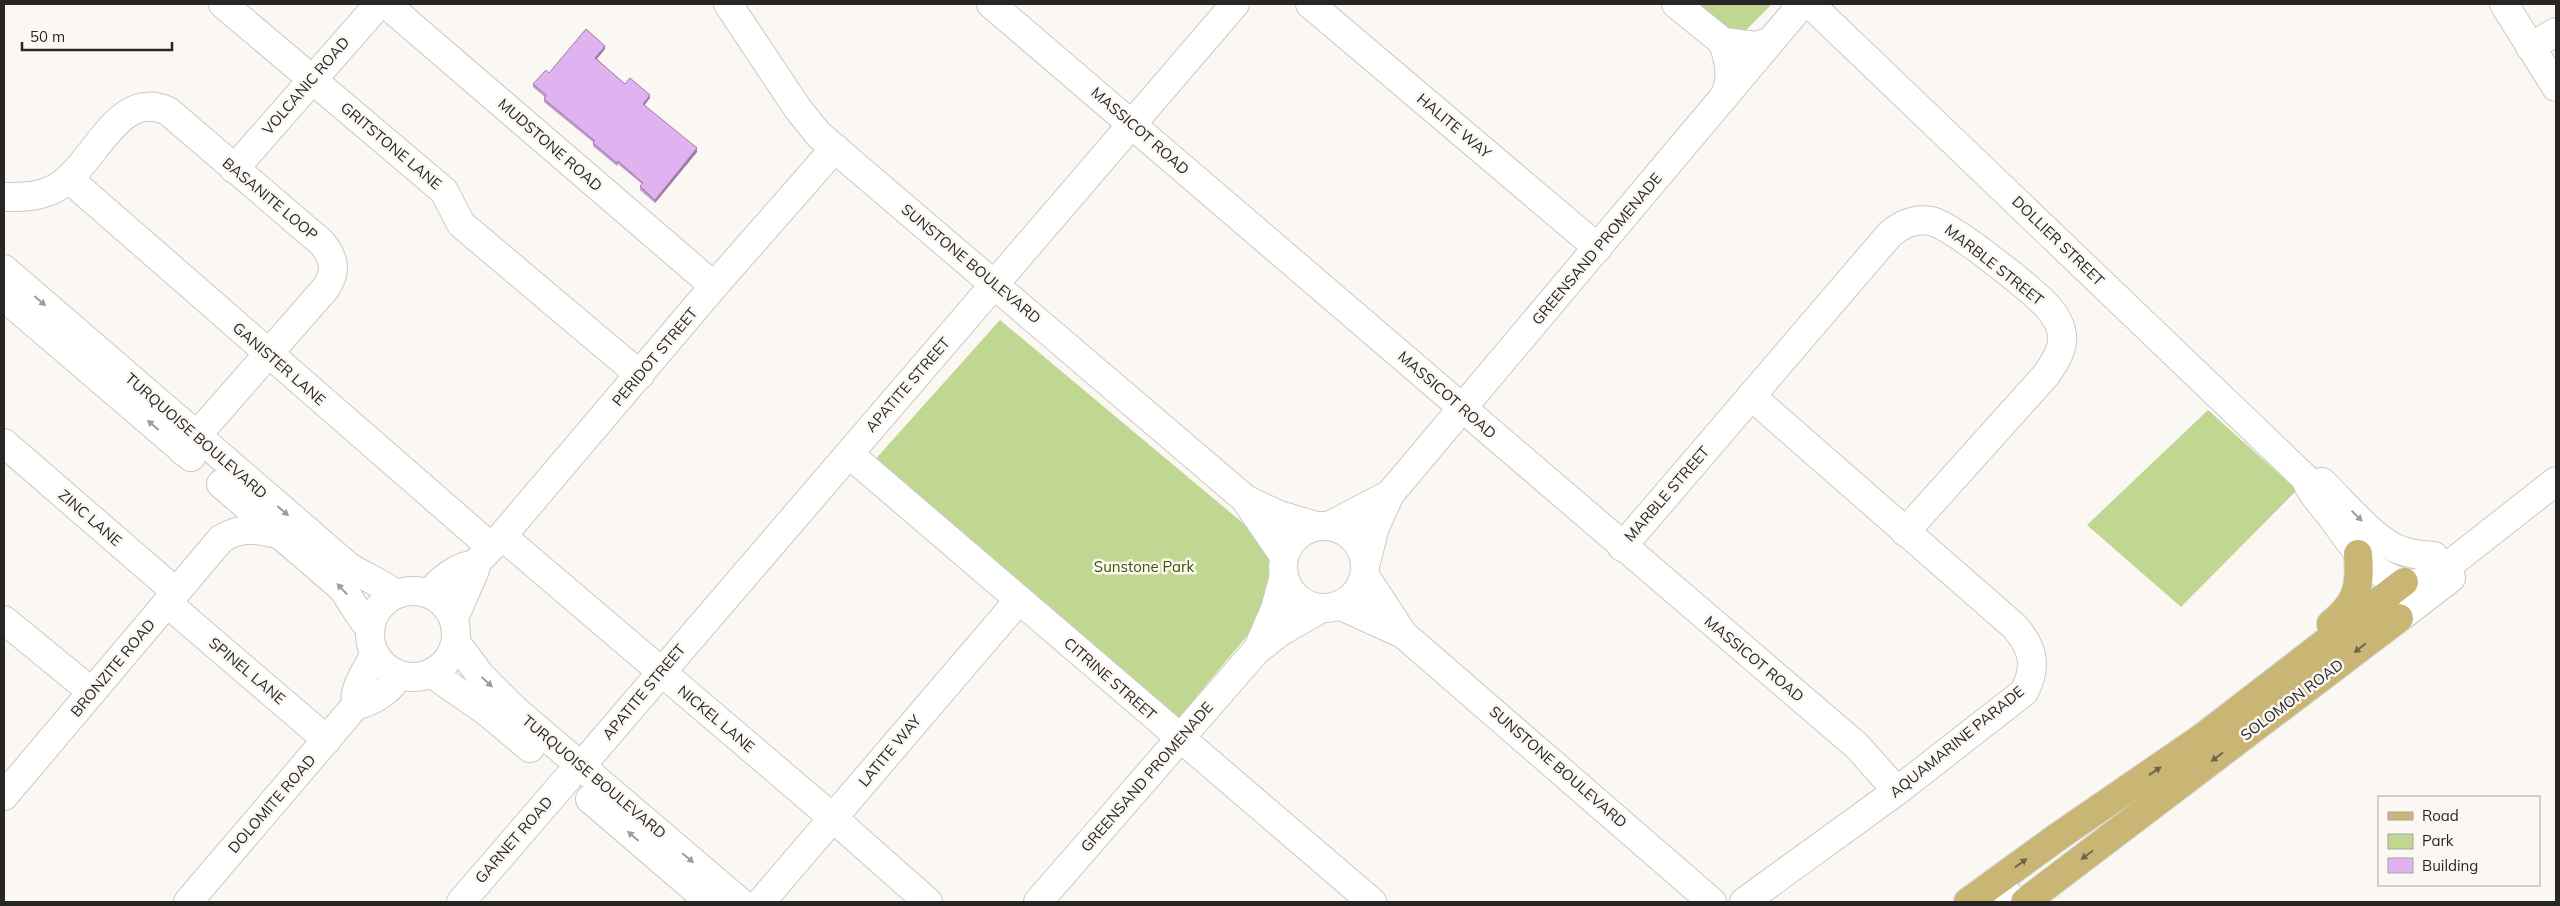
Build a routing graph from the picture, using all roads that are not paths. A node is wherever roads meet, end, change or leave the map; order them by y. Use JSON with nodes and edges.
{"nodes":[{"id":1,"x":223,"y":4,"type":"edge"},
{"id":2,"x":379,"y":4,"type":"edge"},
{"id":3,"x":386,"y":4,"type":"edge"},
{"id":4,"x":728,"y":4,"type":"edge"},
{"id":5,"x":991,"y":4,"type":"edge"},
{"id":6,"x":1235,"y":4,"type":"edge"},
{"id":7,"x":1310,"y":4,"type":"edge"},
{"id":8,"x":1676,"y":4,"type":"edge"},
{"id":9,"x":1802,"y":4,"type":"edge"},
{"id":10,"x":1810,"y":4,"type":"edge"},
{"id":11,"x":2504,"y":4,"type":"edge"},
{"id":12,"x":2556,"y":32,"type":"edge"},
{"id":13,"x":1772,"y":40,"type":"junction"},
{"id":14,"x":1723,"y":42,"type":"junction"},
{"id":15,"x":2530,"y":47,"type":"junction"},
{"id":16,"x":312,"y":80,"type":"junction"},
{"id":17,"x":2556,"y":87,"type":"edge"},
{"id":18,"x":1721,"y":102,"type":"junction"},
{"id":19,"x":1133,"y":125,"type":"junction"},
{"id":20,"x":835,"y":148,"type":"junction"},
{"id":21,"x":234,"y":169,"type":"junction"},
{"id":22,"x":68,"y":179,"type":"junction"},
{"id":23,"x":4,"y":197,"type":"edge"},
{"id":24,"x":1598,"y":248,"type":"junction"},
{"id":25,"x":4,"y":269,"type":"edge"},
{"id":26,"x":995,"y":284,"type":"junction"},
{"id":27,"x":714,"y":286,"type":"junction"},
{"id":28,"x":4,"y":297,"type":"edge"},
{"id":29,"x":268,"y":354,"type":"junction"},
{"id":30,"x":640,"y":375,"type":"junction"},
{"id":31,"x":1751,"y":396,"type":"junction"},
{"id":32,"x":1462,"y":408,"type":"junction"},
{"id":33,"x":189,"y":444,"type":"junction"},
{"id":34,"x":849,"y":454,"type":"junction"},
{"id":35,"x":8,"y":456,"type":"edge"},
{"id":36,"x":2556,"y":466,"type":"edge"},
{"id":37,"x":2305,"y":478,"type":"junction"},
{"id":38,"x":2556,"y":481,"type":"edge"},
{"id":39,"x":224,"y":485,"type":"junction"},
{"id":40,"x":1390,"y":494,"type":"junction"},
{"id":41,"x":2556,"y":495,"type":"edge"},
{"id":42,"x":1244,"y":498,"type":"junction"},
{"id":43,"x":1322,"y":526,"type":"junction"},
{"id":44,"x":1905,"y":532,"type":"junction"},
{"id":45,"x":281,"y":535,"type":"junction"},
{"id":46,"x":221,"y":539,"type":"junction"},
{"id":47,"x":1622,"y":547,"type":"junction"},
{"id":48,"x":489,"y":550,"type":"junction"},
{"id":49,"x":2434,"y":556,"type":"junction"},
{"id":50,"x":2367,"y":561,"type":"junction"},
{"id":51,"x":1284,"y":566,"type":"junction"},
{"id":52,"x":1365,"y":569,"type":"junction"},
{"id":53,"x":2404,"y":582,"type":"junction"},
{"id":54,"x":395,"y":594,"type":"junction"},
{"id":55,"x":430,"y":594,"type":"junction"},
{"id":56,"x":172,"y":597,"type":"junction"},
{"id":57,"x":1019,"y":600,"type":"junction"},
{"id":58,"x":1329,"y":607,"type":"junction"},
{"id":59,"x":454,"y":618,"type":"junction"},
{"id":60,"x":2398,"y":618,"type":"joint"},
{"id":61,"x":4,"y":620,"type":"edge"},
{"id":62,"x":370,"y":628,"type":"junction"},
{"id":63,"x":1403,"y":634,"type":"junction"},
{"id":64,"x":455,"y":647,"type":"junction"},
{"id":65,"x":1256,"y":651,"type":"junction"},
{"id":66,"x":387,"y":666,"type":"junction"},
{"id":67,"x":660,"y":672,"type":"junction"},
{"id":68,"x":431,"y":673,"type":"junction"},
{"id":69,"x":92,"y":692,"type":"junction"},
{"id":70,"x":2203,"y":737,"type":"junction"},
{"id":71,"x":1179,"y":739,"type":"junction"},
{"id":72,"x":327,"y":740,"type":"junction"},
{"id":73,"x":574,"y":772,"type":"junction"},
{"id":74,"x":1897,"y":791,"type":"junction"},
{"id":75,"x":4,"y":796,"type":"edge"},
{"id":76,"x":833,"y":818,"type":"junction"},
{"id":77,"x":1997,"y":881,"type":"junction"},
{"id":78,"x":1053,"y":897,"type":"edge"},
{"id":79,"x":188,"y":902,"type":"edge"},
{"id":80,"x":461,"y":902,"type":"edge"},
{"id":81,"x":710,"y":902,"type":"edge"},
{"id":82,"x":740,"y":902,"type":"edge"},
{"id":83,"x":761,"y":902,"type":"edge"},
{"id":84,"x":928,"y":902,"type":"edge"},
{"id":85,"x":1372,"y":902,"type":"edge"},
{"id":86,"x":1712,"y":902,"type":"edge"},
{"id":87,"x":1744,"y":902,"type":"edge"},
{"id":88,"x":1968,"y":902,"type":"edge"},
{"id":89,"x":2014,"y":902,"type":"edge"},
{"id":90,"x":2025,"y":902,"type":"edge"}],
"edges":[{"from":1,"to":16,"type":"street","name":"GRITSTONE LANE"},
{"from":2,"to":16,"type":"street","name":"VOLCANIC ROAD"},
{"from":3,"to":27,"type":"street","name":"MUDSTONE ROAD"},
{"from":4,"to":20,"type":"street","name":"SUNSTONE BOULEVARD"},
{"from":5,"to":19,"type":"street","name":"MASSICOT ROAD"},
{"from":6,"to":19,"type":"street","name":"APATITE STREET"},
{"from":7,"to":24,"type":"street","name":"HALITE WAY"},
{"from":8,"to":14,"type":"street"},
{"from":9,"to":13,"type":"street","name":"GREENSAND PROMENADE"},
{"from":10,"to":37,"type":"street","name":"DOLLIER STREET"},
{"from":11,"to":15,"type":"street"},
{"from":12,"to":15,"type":"street"},
{"from":13,"to":14,"type":"street"},
{"from":13,"to":18,"type":"street","name":"GREENSAND PROMENADE"},
{"from":14,"to":18,"type":"street"},
{"from":15,"to":17,"type":"street"},
{"from":16,"to":21,"type":"street","name":"VOLCANIC ROAD"},
{"from":16,"to":30,"type":"street","name":"GRITSTONE LANE"},
{"from":18,"to":24,"type":"street","name":"GREENSAND PROMENADE"},
{"from":19,"to":26,"type":"street","name":"APATITE STREET"},
{"from":19,"to":32,"type":"street","name":"MASSICOT ROAD"},
{"from":20,"to":26,"type":"street","name":"SUNSTONE BOULEVARD"},
{"from":20,"to":27,"type":"street","name":"PERIDOT STREET"},
{"from":21,"to":22,"type":"street","name":"BASANITE LOOP"},
{"from":21,"to":29,"type":"street","name":"BASANITE LOOP"},
{"from":22,"to":23,"type":"street","name":"BASANITE LOOP"},
{"from":22,"to":29,"type":"street","name":"GANISTER LANE"},
{"from":24,"to":32,"type":"street","name":"GREENSAND PROMENADE"},
{"from":25,"to":33,"type":"street","name":"TURQUOISE BOULEVARD","one_way":true},
{"from":26,"to":34,"type":"street","name":"APATITE STREET"},
{"from":26,"to":42,"type":"street","name":"SUNSTONE BOULEVARD"},
{"from":27,"to":30,"type":"street","name":"PERIDOT STREET"},
{"from":33,"to":28,"type":"street","name":"TURQUOISE BOULEVARD","one_way":true},
{"from":29,"to":33,"type":"street","name":"BASANITE LOOP"},
{"from":29,"to":48,"type":"street","name":"GANISTER LANE"},
{"from":30,"to":48,"type":"street","name":"PERIDOT STREET"},
{"from":31,"to":44,"type":"street","name":"AQUAMARINE PARADE"},
{"from":31,"to":44,"type":"street","name":"MARBLE STREET"},
{"from":31,"to":47,"type":"street","name":"MARBLE STREET"},
{"from":32,"to":40,"type":"street","name":"GREENSAND PROMENADE"},
{"from":32,"to":47,"type":"street","name":"MASSICOT ROAD"},
{"from":33,"to":39,"type":"street","name":"TURQUOISE BOULEVARD"},
{"from":33,"to":54,"type":"street","name":"TURQUOISE BOULEVARD","one_way":true},
{"from":34,"to":57,"type":"street","name":"CITRINE STREET"},
{"from":34,"to":67,"type":"street","name":"APATITE STREET"},
{"from":35,"to":56,"type":"street","name":"ZINC LANE"},
{"from":36,"to":49,"type":"street","name":"SOLOMON ROAD"},
{"from":37,"to":49,"type":"street","name":"DOLLIER STREET","one_way":true},
{"from":37,"to":50,"type":"street","name":"DOLLIER STREET"},
{"from":38,"to":53,"type":"street"},
{"from":39,"to":45,"type":"street","name":"TURQUOISE BOULEVARD"},
{"from":39,"to":46,"type":"street"},
{"from":40,"to":43,"type":"street","name":"GREENSAND PROMENADE"},
{"from":40,"to":52,"type":"street","name":"GREENSAND PROMENADE"},
{"from":41,"to":60,"type":"street","name":"SOLOMON ROAD"},
{"from":42,"to":43,"type":"street","name":"SUNSTONE BOULEVARD"},
{"from":42,"to":51,"type":"street","name":"SUNSTONE BOULEVARD"},
{"from":43,"to":51,"type":"street"},
{"from":43,"to":52,"type":"street"},
{"from":44,"to":74,"type":"street","name":"AQUAMARINE PARADE"},
{"from":45,"to":46,"type":"street","name":"BRONZITE ROAD"},
{"from":62,"to":45,"type":"street","name":"TURQUOISE BOULEVARD","one_way":true},
{"from":46,"to":56,"type":"street","name":"BRONZITE ROAD"},
{"from":47,"to":74,"type":"street","name":"MASSICOT ROAD"},
{"from":48,"to":55,"type":"street","name":"PERIDOT STREET"},
{"from":48,"to":59,"type":"street","name":"PERIDOT STREET"},
{"from":48,"to":67,"type":"street","name":"NICKEL LANE"},
{"from":49,"to":53,"type":"street","name":"SOLOMON ROAD"},
{"from":50,"to":53,"type":"street"},
{"from":50,"to":70,"type":"main road","name":"SOLOMON ROAD"},
{"from":51,"to":58,"type":"street"},
{"from":51,"to":65,"type":"street","name":"GREENSAND PROMENADE"},
{"from":52,"to":58,"type":"street"},
{"from":52,"to":63,"type":"street","name":"SUNSTONE BOULEVARD"},
{"from":53,"to":70,"type":"main road","name":"SOLOMON ROAD"},
{"from":54,"to":55,"type":"street"},
{"from":54,"to":62,"type":"street"},
{"from":55,"to":59,"type":"street"},
{"from":56,"to":69,"type":"street","name":"BRONZITE ROAD"},
{"from":56,"to":72,"type":"street","name":"SPINEL LANE"},
{"from":57,"to":71,"type":"street","name":"CITRINE STREET"},
{"from":57,"to":76,"type":"street","name":"LATITE WAY"},
{"from":58,"to":63,"type":"street","name":"SUNSTONE BOULEVARD"},
{"from":58,"to":65,"type":"street","name":"GREENSAND PROMENADE"},
{"from":59,"to":64,"type":"street"},
{"from":60,"to":90,"type":"main road","name":"SOLOMON ROAD","one_way":true},
{"from":61,"to":69,"type":"street"},
{"from":62,"to":66,"type":"street"},
{"from":63,"to":86,"type":"street","name":"SUNSTONE BOULEVARD"},
{"from":64,"to":68,"type":"street"},
{"from":64,"to":73,"type":"street","name":"TURQUOISE BOULEVARD","one_way":true},
{"from":65,"to":71,"type":"street","name":"GREENSAND PROMENADE"},
{"from":66,"to":68,"type":"street"},
{"from":66,"to":72,"type":"street","name":"DOLOMITE ROAD"},
{"from":67,"to":73,"type":"street","name":"APATITE STREET"},
{"from":67,"to":76,"type":"street","name":"NICKEL LANE"},
{"from":68,"to":73,"type":"street","name":"TURQUOISE BOULEVARD"},
{"from":69,"to":75,"type":"street","name":"BRONZITE ROAD"},
{"from":77,"to":70,"type":"main road","name":"SOLOMON ROAD","one_way":true},
{"from":71,"to":78,"type":"street","name":"GREENSAND PROMENADE"},
{"from":71,"to":85,"type":"street","name":"CITRINE STREET"},
{"from":72,"to":79,"type":"street","name":"DOLOMITE ROAD"},
{"from":73,"to":80,"type":"street","name":"GARNET ROAD"},
{"from":81,"to":73,"type":"street","name":"TURQUOISE BOULEVARD","one_way":true},
{"from":73,"to":82,"type":"street","name":"TURQUOISE BOULEVARD","one_way":true},
{"from":74,"to":87,"type":"street","name":"AQUAMARINE PARADE"},
{"from":76,"to":83,"type":"street","name":"LATITE WAY"},
{"from":76,"to":84,"type":"street","name":"NICKEL LANE"},
{"from":77,"to":88,"type":"main road","name":"SOLOMON ROAD"},
{"from":77,"to":89,"type":"street"}]}
